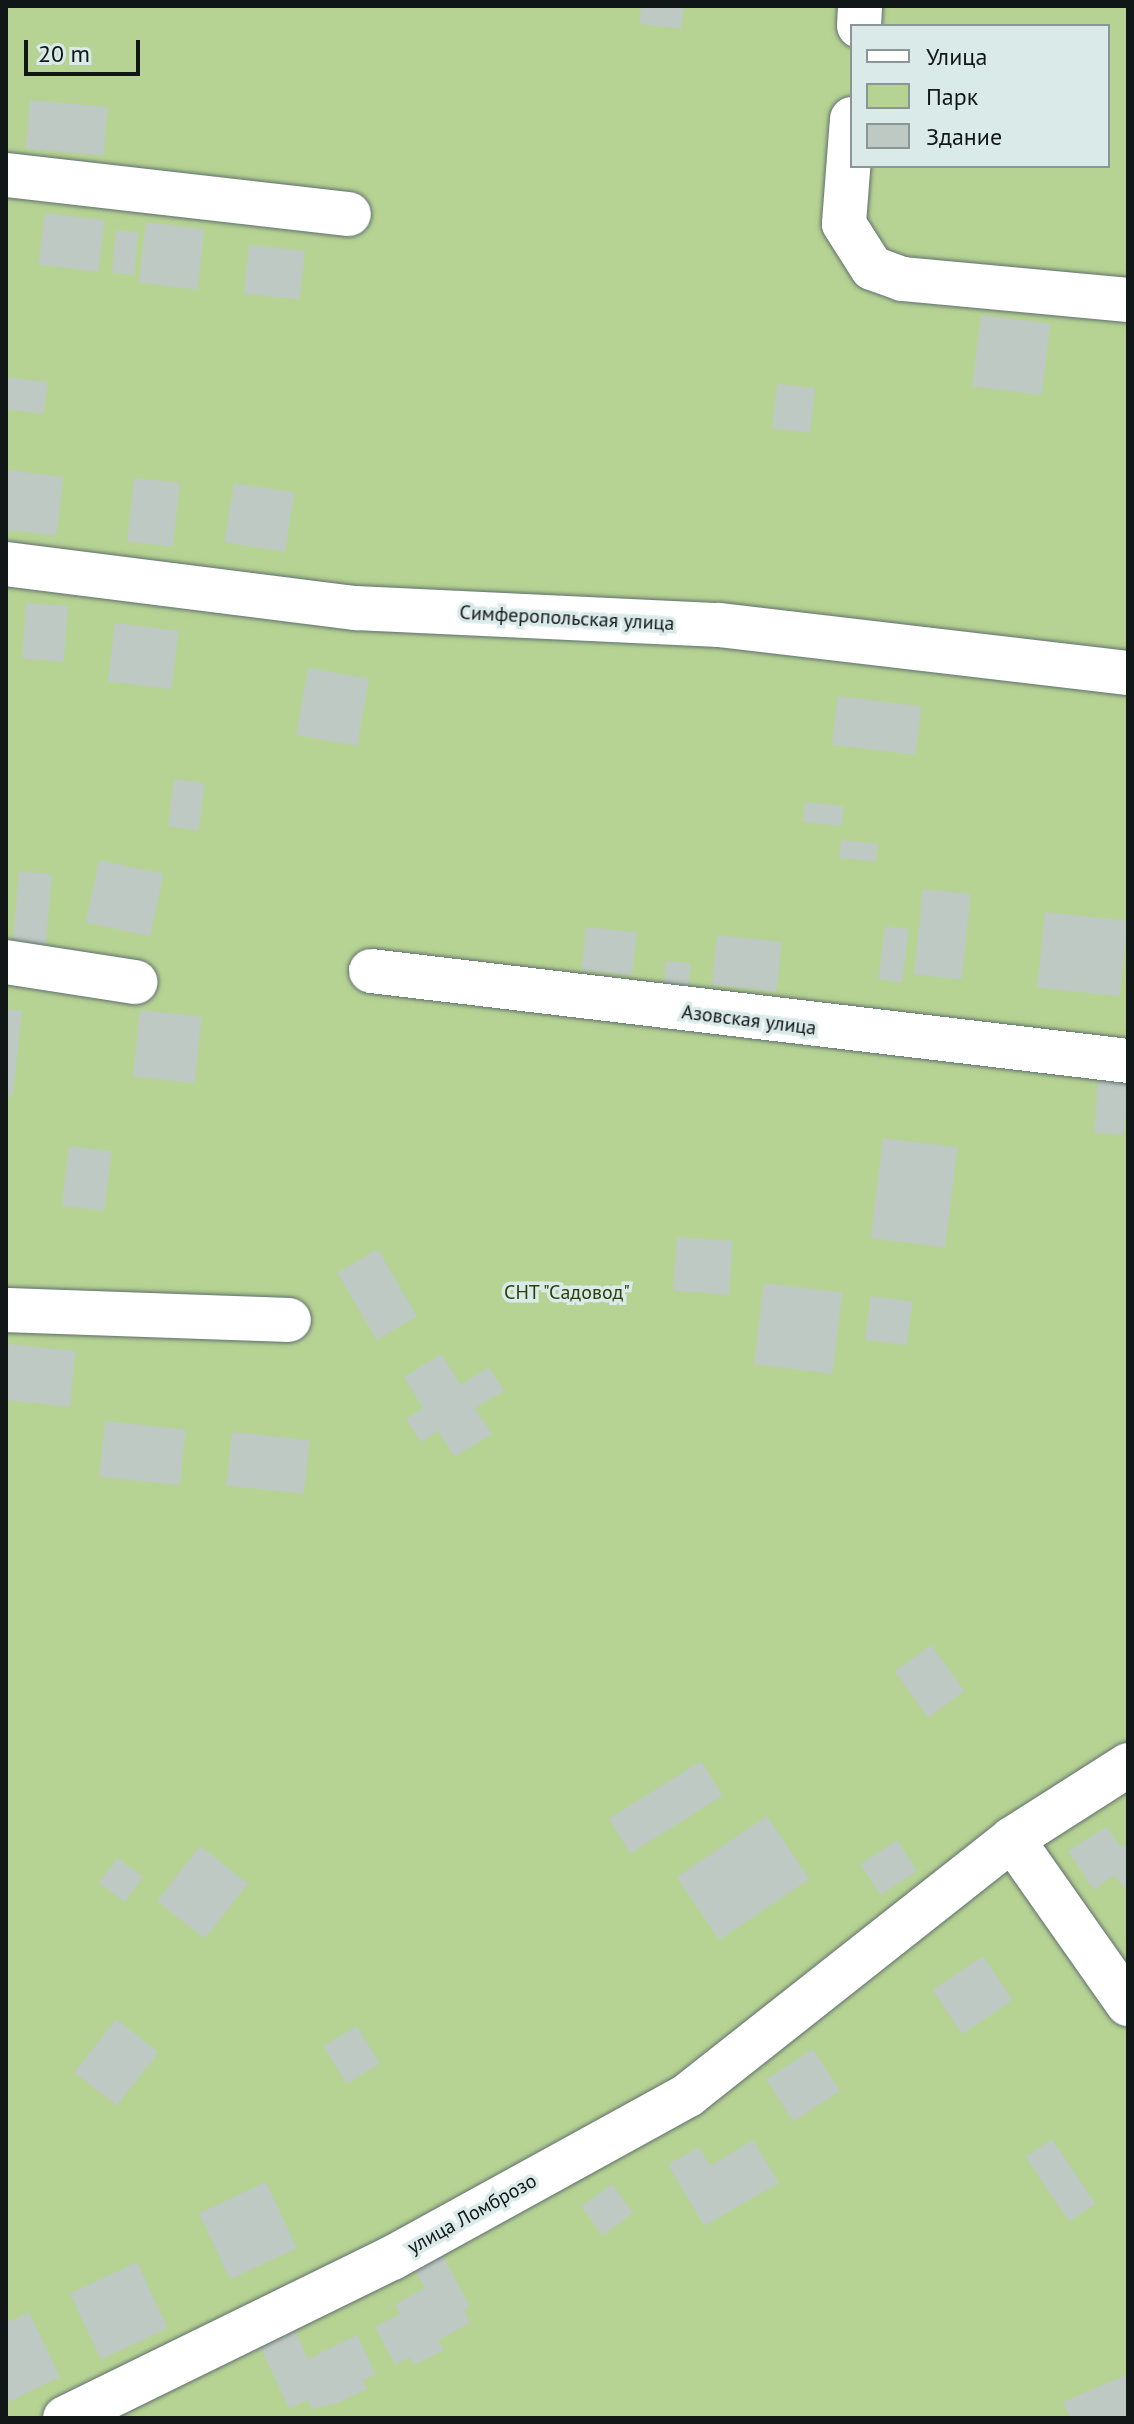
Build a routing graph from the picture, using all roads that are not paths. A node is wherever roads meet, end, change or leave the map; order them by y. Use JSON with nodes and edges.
{"nodes":[{"id":1,"x":850,"y":145,"type":"edge"},
{"id":2,"x":6,"y":175,"type":"edge"},
{"id":3,"x":349,"y":214,"type":"dead end"},
{"id":4,"x":1128,"y":300,"type":"edge"},
{"id":5,"x":6,"y":564,"type":"edge"},
{"id":6,"x":1128,"y":673,"type":"edge"},
{"id":7,"x":6,"y":962,"type":"edge"},
{"id":8,"x":371,"y":971,"type":"dead end"},
{"id":9,"x":135,"y":982,"type":"dead end"},
{"id":10,"x":1128,"y":1061,"type":"edge"},
{"id":11,"x":6,"y":1310,"type":"edge"},
{"id":12,"x":289,"y":1320,"type":"dead end"},
{"id":13,"x":1128,"y":1765,"type":"edge"},
{"id":14,"x":1012,"y":1839,"type":"junction"},
{"id":15,"x":1128,"y":2004,"type":"edge"},
{"id":16,"x":65,"y":2418,"type":"edge"}],
"edges":[{"from":1,"to":4,"type":"street"},
{"from":2,"to":3,"type":"street"},
{"from":5,"to":6,"type":"street","name":"Симферопольская улица"},
{"from":7,"to":9,"type":"street"},
{"from":8,"to":10,"type":"street","name":"Азовская улица"},
{"from":11,"to":12,"type":"street"},
{"from":13,"to":14,"type":"street","name":"улица Ломброзо"},
{"from":14,"to":15,"type":"street"},
{"from":14,"to":16,"type":"street","name":"улица Ломброзо"}]}
